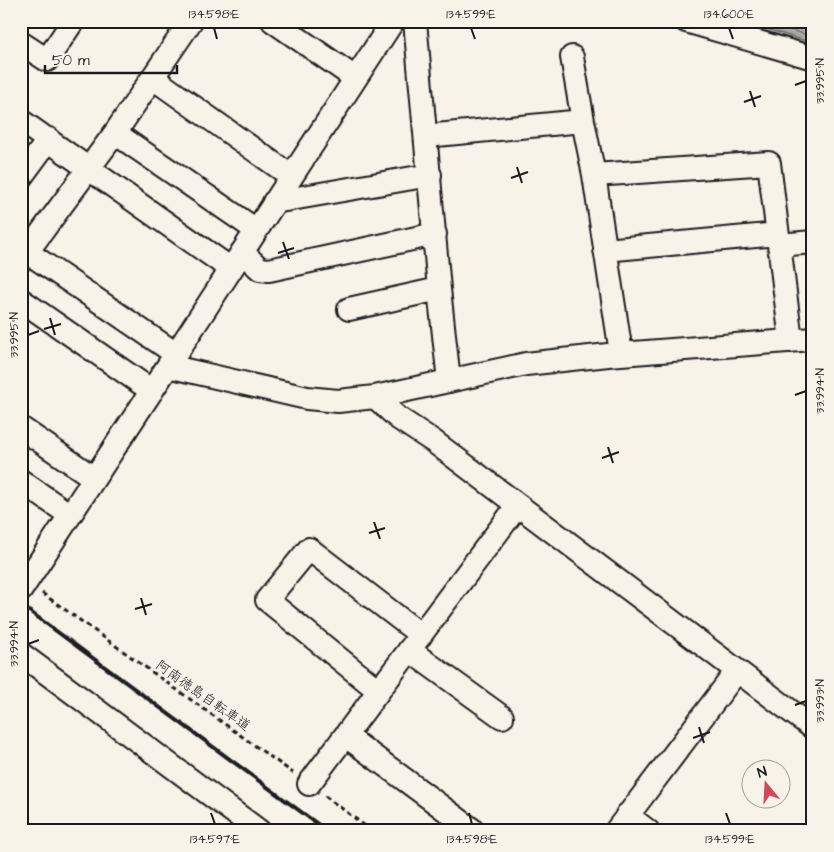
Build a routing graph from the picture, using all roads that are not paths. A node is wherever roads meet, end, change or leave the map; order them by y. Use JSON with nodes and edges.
{"nodes":[{"id":1,"x":73,"y":21,"type":"edge"},
{"id":2,"x":191,"y":21,"type":"edge"},
{"id":3,"x":273,"y":21,"type":"edge"},
{"id":4,"x":392,"y":21,"type":"edge"},
{"id":5,"x":415,"y":21,"type":"edge"},
{"id":6,"x":686,"y":21,"type":"edge"},
{"id":7,"x":21,"y":43,"type":"edge"},
{"id":8,"x":572,"y":57,"type":"dead end"},
{"id":9,"x":813,"y":58,"type":"edge"},
{"id":10,"x":153,"y":78,"type":"junction"},
{"id":11,"x":355,"y":78,"type":"junction"},
{"id":12,"x":21,"y":121,"type":"edge"},
{"id":13,"x":583,"y":121,"type":"junction"},
{"id":14,"x":115,"y":133,"type":"junction"},
{"id":15,"x":426,"y":136,"type":"junction"},
{"id":16,"x":49,"y":139,"type":"junction"},
{"id":17,"x":88,"y":168,"type":"junction"},
{"id":18,"x":430,"y":175,"type":"junction"},
{"id":19,"x":594,"y":175,"type":"junction"},
{"id":20,"x":291,"y":176,"type":"junction"},
{"id":21,"x":21,"y":177,"type":"edge"},
{"id":22,"x":274,"y":202,"type":"junction"},
{"id":23,"x":256,"y":230,"type":"junction"},
{"id":24,"x":435,"y":234,"type":"junction"},
{"id":25,"x":778,"y":240,"type":"junction"},
{"id":26,"x":813,"y":242,"type":"edge"},
{"id":27,"x":606,"y":250,"type":"junction"},
{"id":28,"x":24,"y":256,"type":"edge"},
{"id":29,"x":237,"y":261,"type":"junction"},
{"id":30,"x":439,"y":289,"type":"junction"},
{"id":31,"x":21,"y":300,"type":"edge"},
{"id":32,"x":349,"y":309,"type":"dead end"},
{"id":33,"x":802,"y":340,"type":"edge"},
{"id":34,"x":621,"y":354,"type":"junction"},
{"id":35,"x":172,"y":360,"type":"junction"},
{"id":36,"x":449,"y":381,"type":"junction"},
{"id":37,"x":152,"y":391,"type":"junction"},
{"id":38,"x":376,"y":397,"type":"junction"},
{"id":39,"x":21,"y":428,"type":"edge"},
{"id":40,"x":94,"y":478,"type":"junction"},
{"id":41,"x":21,"y":481,"type":"edge"},
{"id":42,"x":518,"y":506,"type":"junction"},
{"id":43,"x":70,"y":515,"type":"junction"},
{"id":44,"x":24,"y":587,"type":"edge"},
{"id":45,"x":415,"y":643,"type":"junction"},
{"id":46,"x":21,"y":654,"type":"edge"},
{"id":47,"x":737,"y":671,"type":"junction"},
{"id":48,"x":379,"y":691,"type":"junction"},
{"id":49,"x":502,"y":717,"type":"dead end"},
{"id":50,"x":813,"y":728,"type":"edge"},
{"id":51,"x":346,"y":736,"type":"junction"},
{"id":52,"x":309,"y":784,"type":"road end"},
{"id":53,"x":621,"y":823,"type":"edge"},
{"id":54,"x":259,"y":831,"type":"edge"},
{"id":55,"x":474,"y":831,"type":"edge"},
{"id":56,"x":648,"y":831,"type":"edge"}],
"edges":[{"from":1,"to":7,"type":"street"},
{"from":2,"to":10,"type":"street"},
{"from":3,"to":11,"type":"street"},
{"from":4,"to":11,"type":"street"},
{"from":5,"to":15,"type":"street"},
{"from":6,"to":9,"type":"street"},
{"from":8,"to":13,"type":"street"},
{"from":10,"to":14,"type":"street"},
{"from":10,"to":20,"type":"street"},
{"from":11,"to":20,"type":"street"},
{"from":12,"to":16,"type":"street"},
{"from":13,"to":15,"type":"street"},
{"from":13,"to":19,"type":"street"},
{"from":14,"to":17,"type":"street"},
{"from":14,"to":23,"type":"street"},
{"from":15,"to":18,"type":"street"},
{"from":16,"to":17,"type":"street"},
{"from":16,"to":21,"type":"street"},
{"from":17,"to":28,"type":"street"},
{"from":17,"to":29,"type":"street"},
{"from":18,"to":22,"type":"street"},
{"from":18,"to":24,"type":"street"},
{"from":19,"to":25,"type":"street"},
{"from":19,"to":27,"type":"street"},
{"from":20,"to":22,"type":"street"},
{"from":22,"to":23,"type":"street"},
{"from":23,"to":29,"type":"street"},
{"from":24,"to":29,"type":"street"},
{"from":24,"to":30,"type":"street"},
{"from":25,"to":26,"type":"street"},
{"from":25,"to":27,"type":"street"},
{"from":25,"to":33,"type":"street"},
{"from":27,"to":34,"type":"street"},
{"from":28,"to":35,"type":"street"},
{"from":29,"to":35,"type":"street"},
{"from":30,"to":32,"type":"street"},
{"from":30,"to":36,"type":"street"},
{"from":31,"to":37,"type":"street"},
{"from":33,"to":34,"type":"street"},
{"from":34,"to":36,"type":"street"},
{"from":35,"to":37,"type":"street"},
{"from":35,"to":38,"type":"street"},
{"from":36,"to":38,"type":"street"},
{"from":37,"to":40,"type":"street"},
{"from":38,"to":42,"type":"street"},
{"from":39,"to":40,"type":"street"},
{"from":40,"to":43,"type":"street"},
{"from":41,"to":43,"type":"street"},
{"from":42,"to":45,"type":"street"},
{"from":42,"to":47,"type":"street"},
{"from":43,"to":44,"type":"street"},
{"from":45,"to":48,"type":"street"},
{"from":45,"to":48,"type":"street"},
{"from":45,"to":49,"type":"street"},
{"from":46,"to":54,"type":"street"},
{"from":47,"to":50,"type":"street"},
{"from":47,"to":53,"type":"street"},
{"from":48,"to":51,"type":"street"},
{"from":51,"to":52,"type":"street"},
{"from":51,"to":55,"type":"street"},
{"from":53,"to":56,"type":"street"}]}
